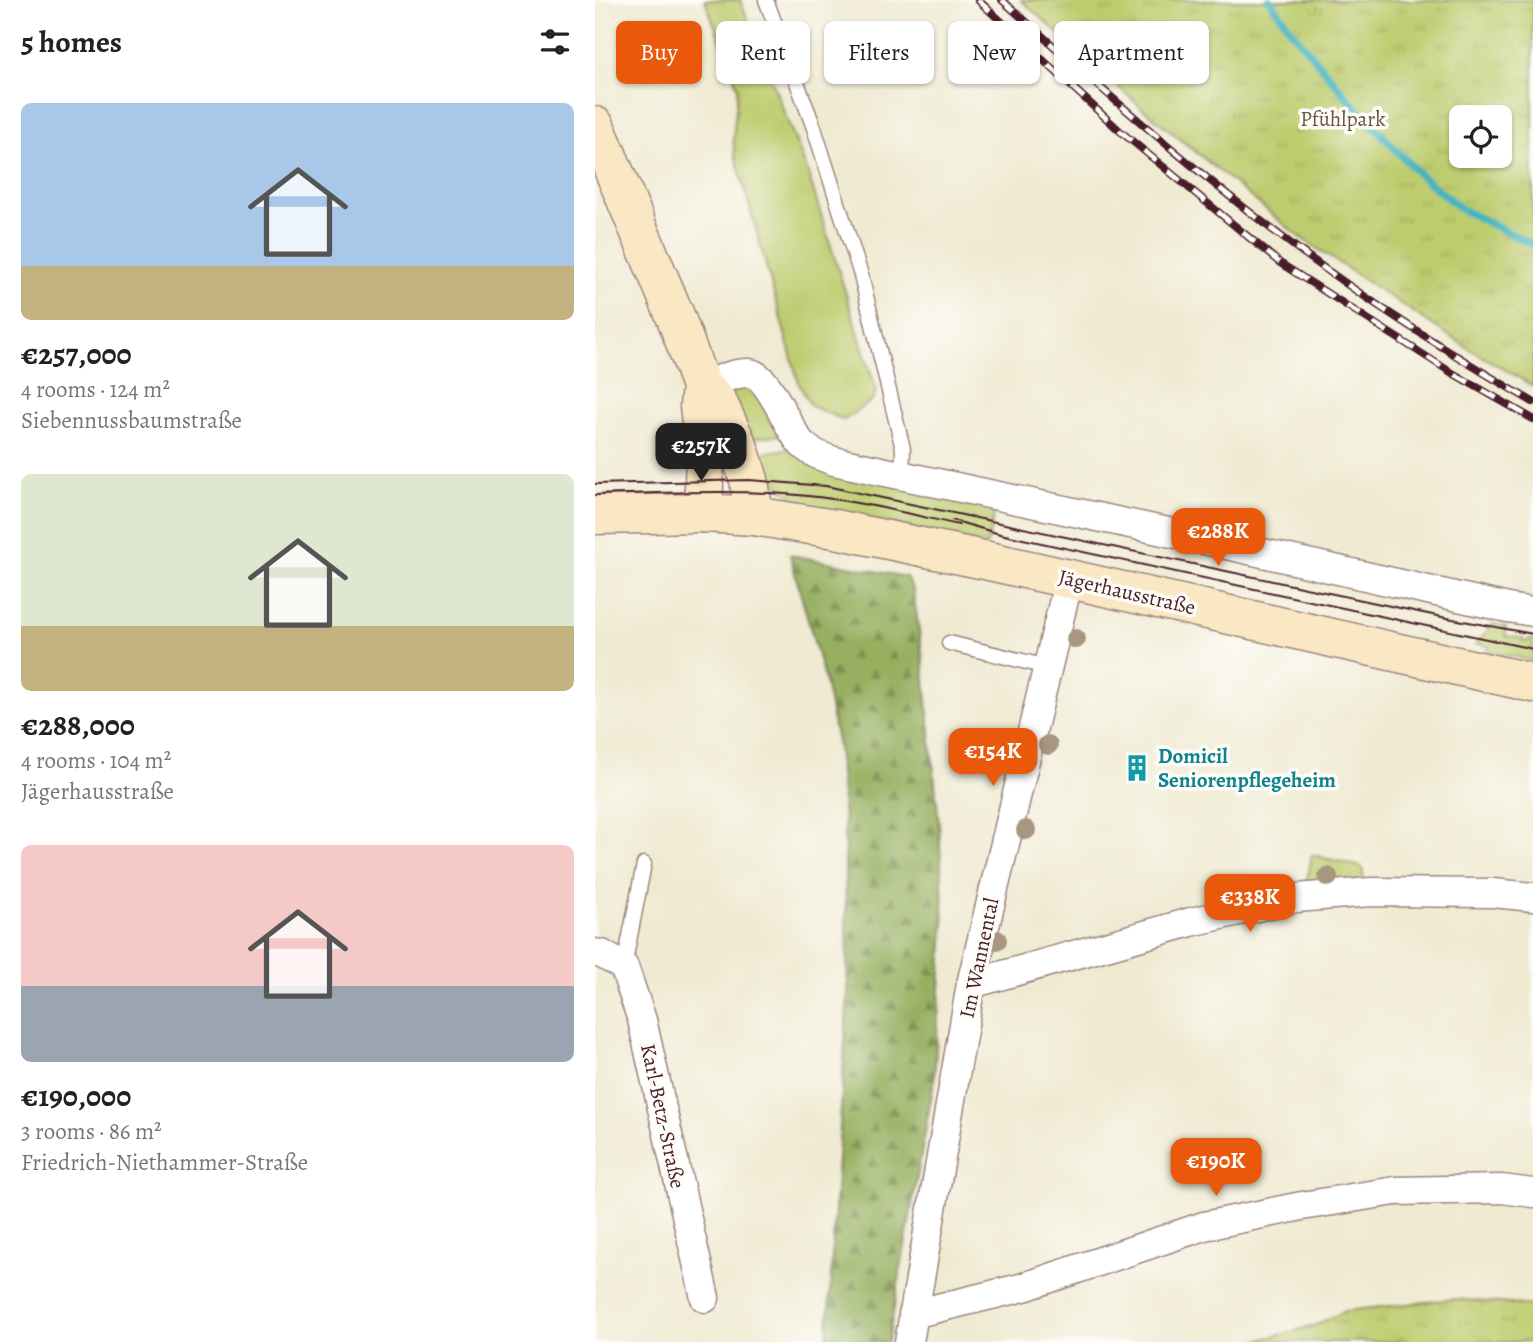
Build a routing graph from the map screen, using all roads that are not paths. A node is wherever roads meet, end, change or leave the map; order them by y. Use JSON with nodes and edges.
{"nodes":[{"id":1,"x":766,"y":0,"type":"edge"},
{"id":2,"x":595,"y":126,"type":"edge"},
{"id":3,"x":701,"y":386,"type":"junction"},
{"id":4,"x":902,"y":476,"type":"junction"},
{"id":5,"x":725,"y":514,"type":"junction"},
{"id":6,"x":595,"y":515,"type":"edge"},
{"id":7,"x":1069,"y":579,"type":"junction"},
{"id":8,"x":1533,"y":612,"type":"edge"},
{"id":9,"x":949,"y":643,"type":"dead end"},
{"id":10,"x":1047,"y":667,"type":"junction"},
{"id":11,"x":1533,"y":683,"type":"edge"},
{"id":12,"x":644,"y":864,"type":"dead end"},
{"id":13,"x":1533,"y":897,"type":"edge"},
{"id":14,"x":595,"y":953,"type":"edge"},
{"id":15,"x":624,"y":967,"type":"junction"},
{"id":16,"x":971,"y":984,"type":"junction"},
{"id":17,"x":1533,"y":1193,"type":"edge"},
{"id":18,"x":705,"y":1298,"type":"dead end"},
{"id":19,"x":913,"y":1314,"type":"junction"},
{"id":20,"x":909,"y":1342,"type":"edge"}],
"edges":[{"from":1,"to":4,"type":"lane"},
{"from":2,"to":3,"type":"street"},
{"from":3,"to":4,"type":"street"},
{"from":3,"to":5,"type":"street"},
{"from":3,"to":5,"type":"street"},
{"from":4,"to":8,"type":"street"},
{"from":5,"to":6,"type":"street","name":"Jägerhausstraße"},
{"from":5,"to":7,"type":"street","name":"Jägerhausstraße"},
{"from":7,"to":10,"type":"street","name":"Im Wannental"},
{"from":7,"to":11,"type":"street","name":"Jägerhausstraße"},
{"from":9,"to":10,"type":"lane"},
{"from":10,"to":16,"type":"street","name":"Im Wannental"},
{"from":12,"to":15,"type":"lane"},
{"from":13,"to":16,"type":"street"},
{"from":14,"to":15,"type":"street"},
{"from":15,"to":18,"type":"street","name":"Karl-Betz-Straße"},
{"from":16,"to":19,"type":"street","name":"Im Wannental"},
{"from":17,"to":19,"type":"street"},
{"from":19,"to":20,"type":"street","name":"Im Wannental"}]}
